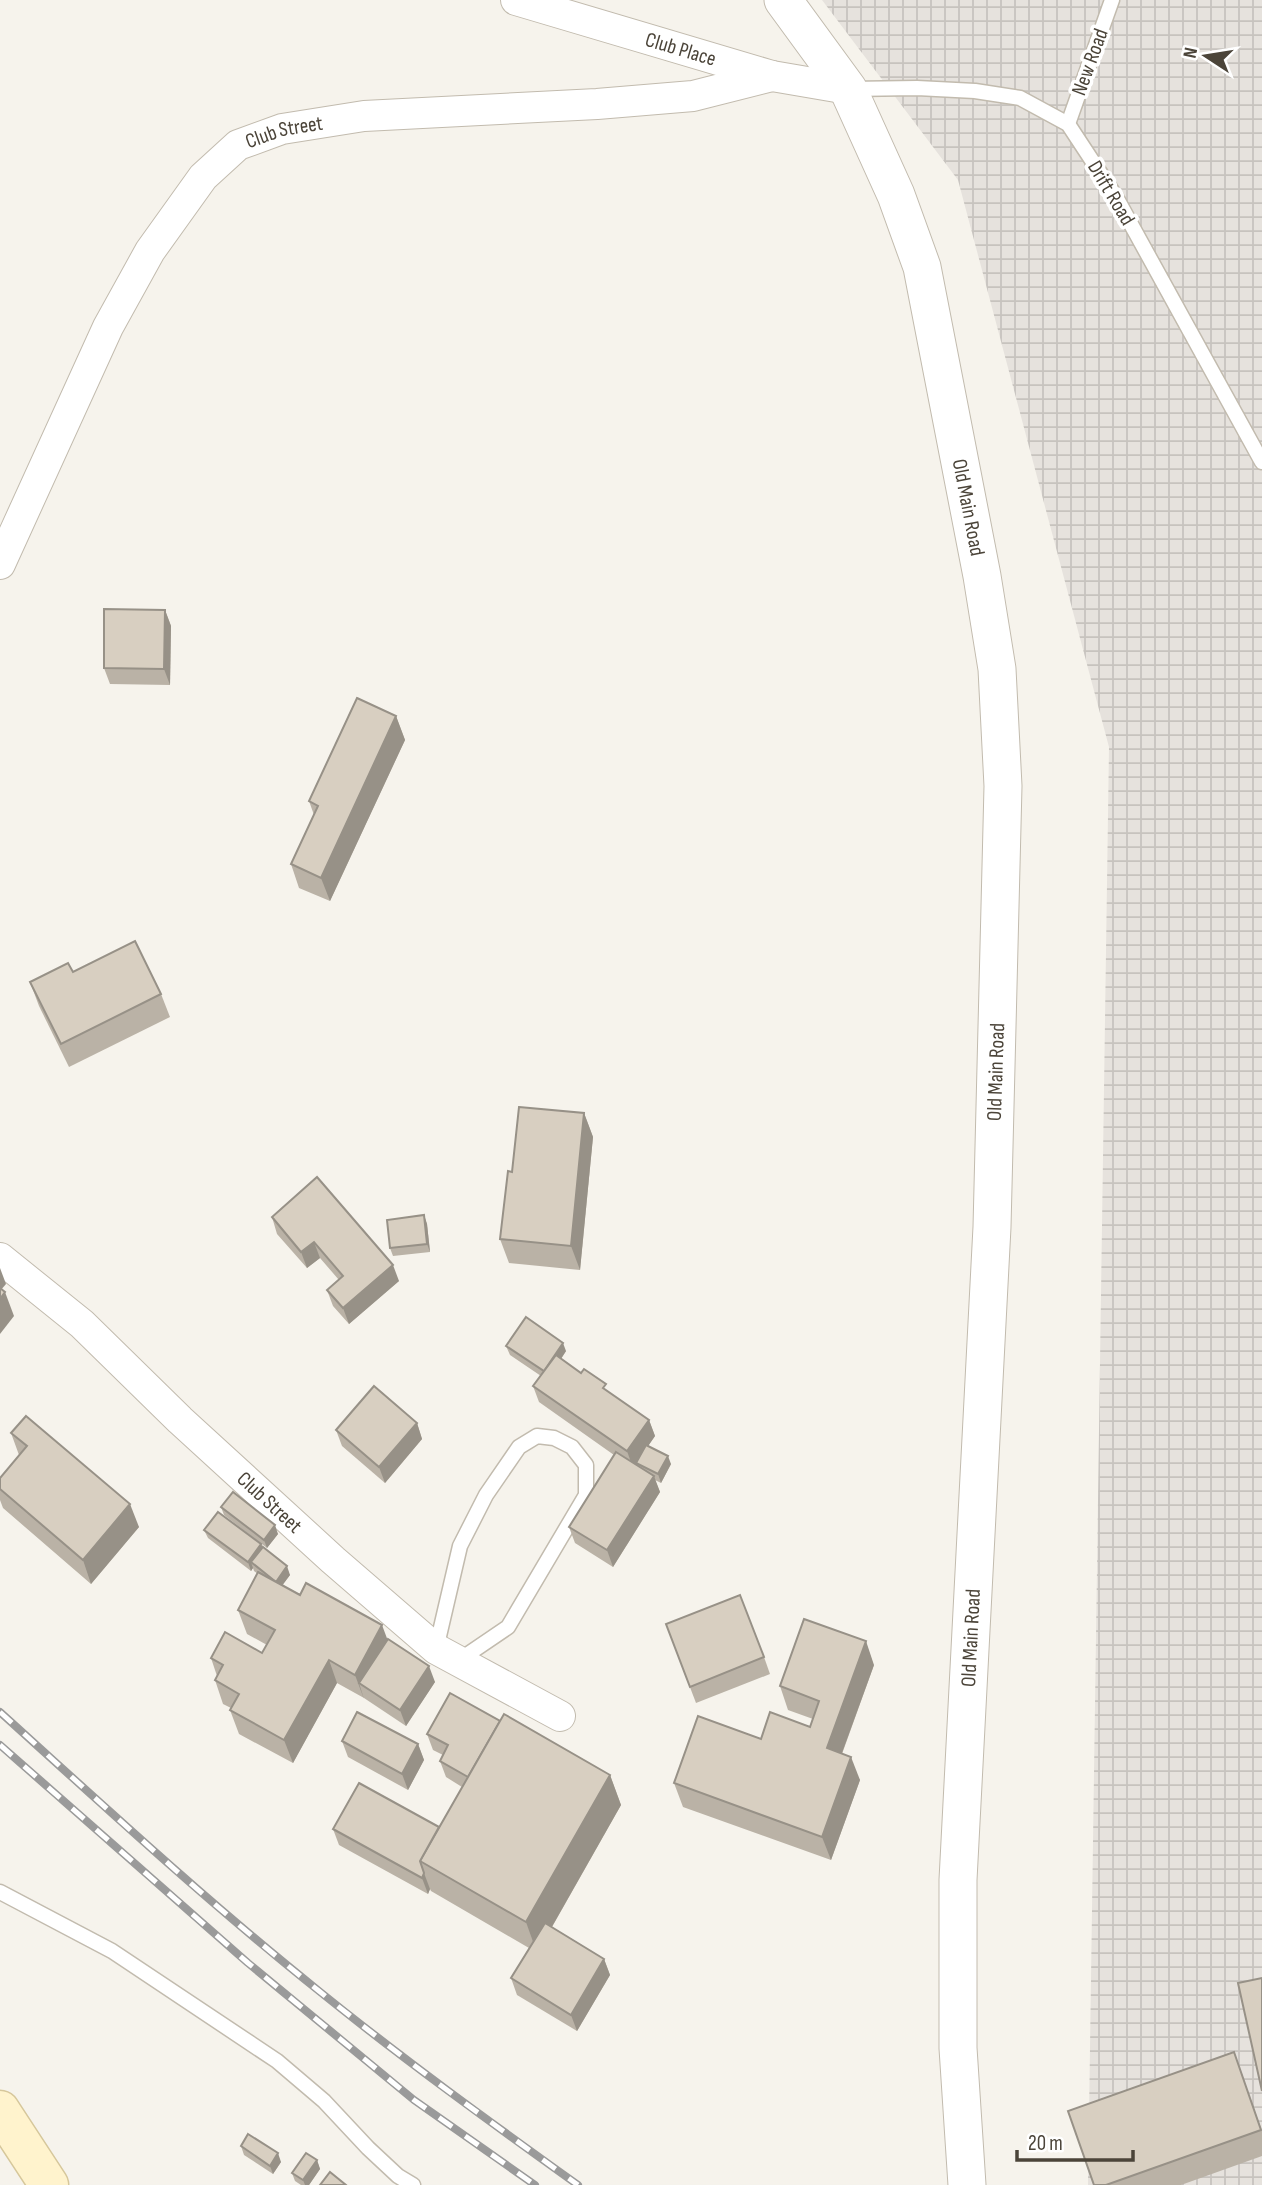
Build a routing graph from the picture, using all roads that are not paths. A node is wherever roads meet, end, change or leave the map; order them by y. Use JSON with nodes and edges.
{"nodes":[{"id":1,"x":516,"y":0,"type":"edge"},
{"id":2,"x":783,"y":0,"type":"edge"},
{"id":3,"x":1112,"y":0,"type":"edge"},
{"id":4,"x":772,"y":76,"type":"junction"},
{"id":5,"x":848,"y":89,"type":"junction"},
{"id":6,"x":1068,"y":124,"type":"junction"},
{"id":7,"x":1262,"y":462,"type":"edge"},
{"id":8,"x":0,"y":564,"type":"edge"},
{"id":9,"x":0,"y":1258,"type":"edge"},
{"id":10,"x":447,"y":1655,"type":"junction"},
{"id":11,"x":560,"y":1716,"type":"dead end"},
{"id":12,"x":0,"y":1892,"type":"edge"},
{"id":13,"x":0,"y":2110,"type":"edge"},
{"id":14,"x":49,"y":2185,"type":"edge"},
{"id":15,"x":413,"y":2185,"type":"edge"},
{"id":16,"x":967,"y":2185,"type":"edge"}],
"edges":[{"from":1,"to":4,"type":"street","name":"Club Place"},
{"from":2,"to":5,"type":"street","name":"Old Main Road"},
{"from":3,"to":6,"type":"lane","name":"New Road"},
{"from":4,"to":5,"type":"street","name":"Club Place"},
{"from":4,"to":8,"type":"street","name":"Club Street"},
{"from":5,"to":6,"type":"lane","name":"Drift Road"},
{"from":5,"to":16,"type":"street","name":"Old Main Road"},
{"from":6,"to":7,"type":"lane","name":"Drift Road"},
{"from":9,"to":10,"type":"street","name":"Club Street"},
{"from":10,"to":10,"type":"lane"},
{"from":10,"to":11,"type":"street","name":"Club Street"},
{"from":12,"to":15,"type":"lane"},
{"from":13,"to":14,"type":"main road"}]}
